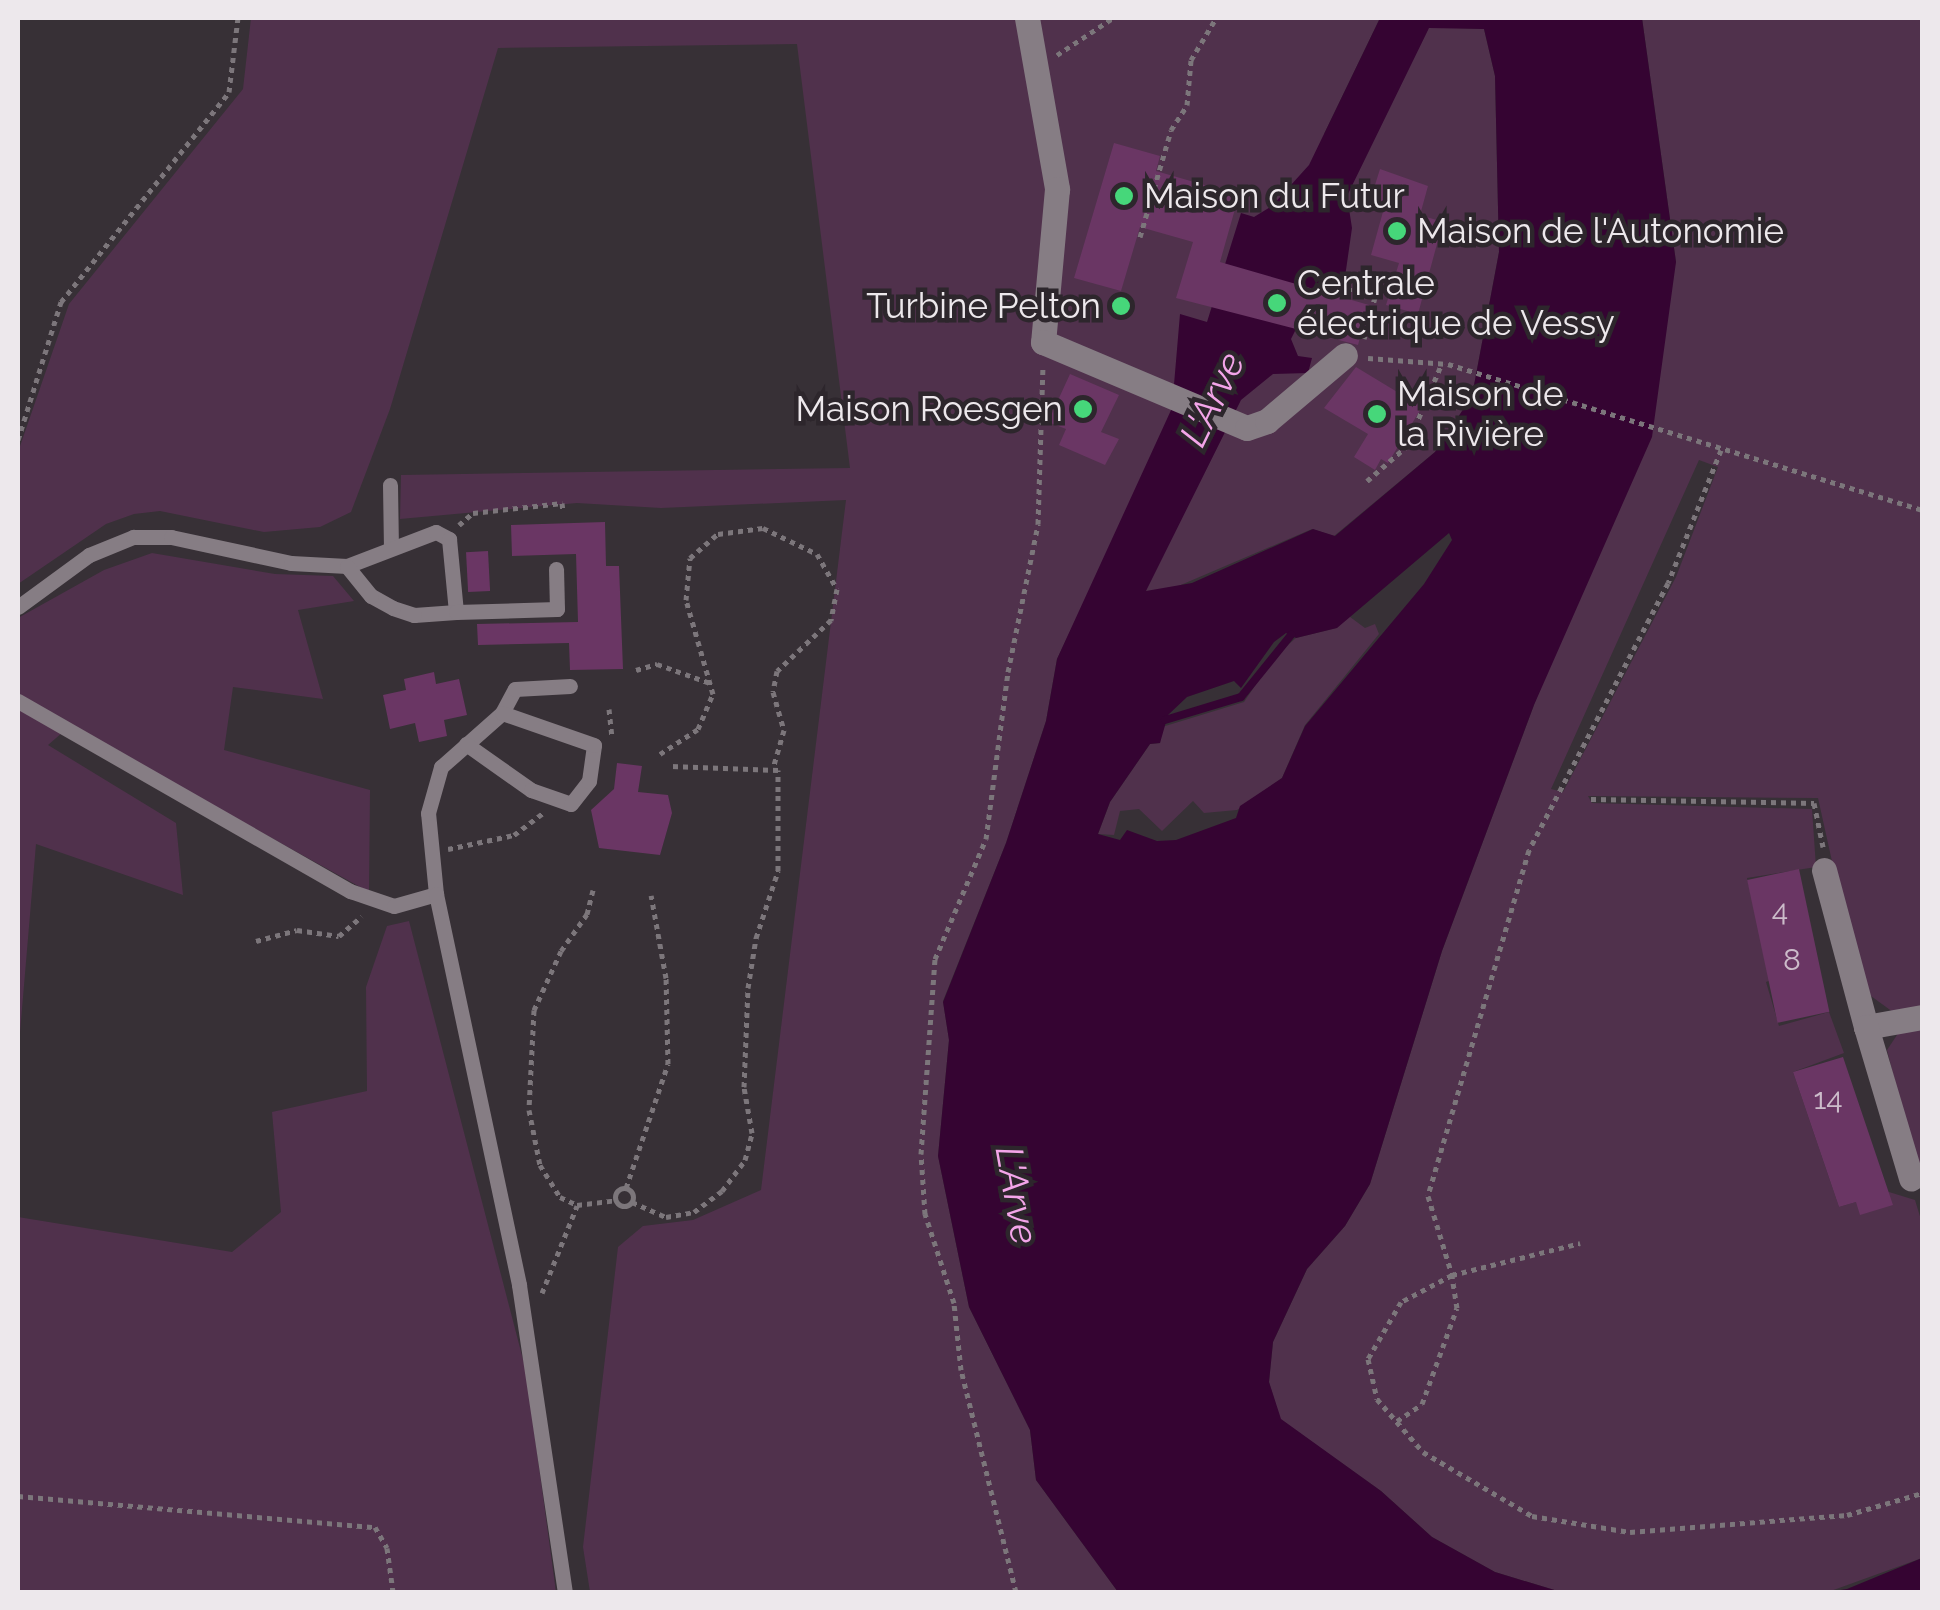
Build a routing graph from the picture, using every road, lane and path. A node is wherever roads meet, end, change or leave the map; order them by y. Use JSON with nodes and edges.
{"nodes":[{"id":1,"x":238,"y":18,"type":"edge"},
{"id":2,"x":1026,"y":18,"type":"edge"},
{"id":3,"x":1112,"y":18,"type":"edge"},
{"id":4,"x":1216,"y":18,"type":"edge"},
{"id":5,"x":1037,"y":64,"type":"junction"},
{"id":6,"x":1140,"y":237,"type":"dead end"},
{"id":7,"x":1347,"y":289,"type":"dead end"},
{"id":8,"x":1044,"y":342,"type":"junction"},
{"id":9,"x":1346,"y":356,"type":"dead end"},
{"id":10,"x":1445,"y":364,"type":"junction"},
{"id":11,"x":18,"y":440,"type":"edge"},
{"id":12,"x":1721,"y":450,"type":"junction"},
{"id":13,"x":1367,"y":481,"type":"dead end"},
{"id":14,"x":390,"y":485,"type":"dead end"},
{"id":15,"x":1922,"y":510,"type":"edge"},
{"id":16,"x":563,"y":511,"type":"dead end"},
{"id":17,"x":449,"y":539,"type":"junction"},
{"id":18,"x":391,"y":546,"type":"junction"},
{"id":19,"x":347,"y":566,"type":"junction"},
{"id":20,"x":556,"y":569,"type":"dead end"},
{"id":21,"x":18,"y":607,"type":"edge"},
{"id":22,"x":456,"y":612,"type":"junction"},
{"id":23,"x":636,"y":670,"type":"dead end"},
{"id":24,"x":713,"y":684,"type":"junction"},
{"id":25,"x":570,"y":686,"type":"dead end"},
{"id":26,"x":18,"y":702,"type":"edge"},
{"id":27,"x":608,"y":708,"type":"dead end"},
{"id":28,"x":502,"y":713,"type":"junction"},
{"id":29,"x":466,"y":744,"type":"junction"},
{"id":30,"x":611,"y":744,"type":"dead end"},
{"id":31,"x":660,"y":754,"type":"dead end"},
{"id":32,"x":671,"y":766,"type":"dead end"},
{"id":33,"x":774,"y":766,"type":"junction"},
{"id":34,"x":553,"y":798,"type":"junction"},
{"id":35,"x":1592,"y":799,"type":"dead end"},
{"id":36,"x":430,"y":852,"type":"junction"},
{"id":37,"x":1824,"y":870,"type":"joint"},
{"id":38,"x":593,"y":890,"type":"dead end"},
{"id":39,"x":436,"y":894,"type":"junction"},
{"id":40,"x":651,"y":894,"type":"dead end"},
{"id":41,"x":375,"y":902,"type":"junction"},
{"id":42,"x":256,"y":941,"type":"dead end"},
{"id":43,"x":1922,"y":1018,"type":"edge"},
{"id":44,"x":1866,"y":1027,"type":"junction"},
{"id":45,"x":1911,"y":1178,"type":"dead end"},
{"id":46,"x":626,"y":1188,"type":"junction"},
{"id":47,"x":615,"y":1200,"type":"junction"},
{"id":48,"x":632,"y":1202,"type":"junction"},
{"id":49,"x":577,"y":1206,"type":"junction"},
{"id":50,"x":1580,"y":1243,"type":"dead end"},
{"id":51,"x":1452,"y":1275,"type":"junction"},
{"id":52,"x":527,"y":1334,"type":"junction"},
{"id":53,"x":1396,"y":1421,"type":"junction"},
{"id":54,"x":1922,"y":1493,"type":"edge"},
{"id":55,"x":18,"y":1496,"type":"edge"},
{"id":56,"x":393,"y":1592,"type":"edge"},
{"id":57,"x":565,"y":1592,"type":"edge"},
{"id":58,"x":1016,"y":1592,"type":"edge"}],
"edges":[{"from":1,"to":11,"type":"path"},
{"from":2,"to":5,"type":"street"},
{"from":3,"to":5,"type":"path"},
{"from":4,"to":6,"type":"path"},
{"from":5,"to":8,"type":"street"},
{"from":7,"to":10,"type":"path"},
{"from":8,"to":9,"type":"street"},
{"from":8,"to":58,"type":"path"},
{"from":10,"to":12,"type":"path"},
{"from":10,"to":13,"type":"path"},
{"from":12,"to":15,"type":"path"},
{"from":12,"to":51,"type":"path"},
{"from":14,"to":18,"type":"lane"},
{"from":16,"to":17,"type":"path"},
{"from":17,"to":18,"type":"lane"},
{"from":17,"to":22,"type":"lane"},
{"from":18,"to":19,"type":"lane"},
{"from":19,"to":21,"type":"lane"},
{"from":19,"to":22,"type":"lane"},
{"from":20,"to":22,"type":"lane"},
{"from":23,"to":24,"type":"path"},
{"from":24,"to":31,"type":"path"},
{"from":24,"to":33,"type":"path"},
{"from":25,"to":28,"type":"lane"},
{"from":26,"to":41,"type":"lane"},
{"from":27,"to":30,"type":"path"},
{"from":28,"to":29,"type":"lane"},
{"from":28,"to":34,"type":"lane"},
{"from":29,"to":34,"type":"lane"},
{"from":29,"to":36,"type":"lane"},
{"from":32,"to":33,"type":"path"},
{"from":33,"to":48,"type":"path"},
{"from":34,"to":36,"type":"path"},
{"from":35,"to":37,"type":"path"},
{"from":36,"to":39,"type":"lane"},
{"from":37,"to":44,"type":"street"},
{"from":38,"to":49,"type":"path"},
{"from":39,"to":41,"type":"lane"},
{"from":39,"to":52,"type":"lane"},
{"from":40,"to":46,"type":"path"},
{"from":41,"to":42,"type":"path"},
{"from":43,"to":44,"type":"street"},
{"from":44,"to":45,"type":"street"},
{"from":46,"to":47,"type":"path"},
{"from":46,"to":48,"type":"path"},
{"from":47,"to":48,"type":"path"},
{"from":47,"to":49,"type":"path"},
{"from":49,"to":52,"type":"path"},
{"from":50,"to":51,"type":"path"},
{"from":51,"to":53,"type":"path"},
{"from":51,"to":53,"type":"path"},
{"from":52,"to":57,"type":"lane"},
{"from":53,"to":54,"type":"path"},
{"from":55,"to":56,"type":"path"}]}
